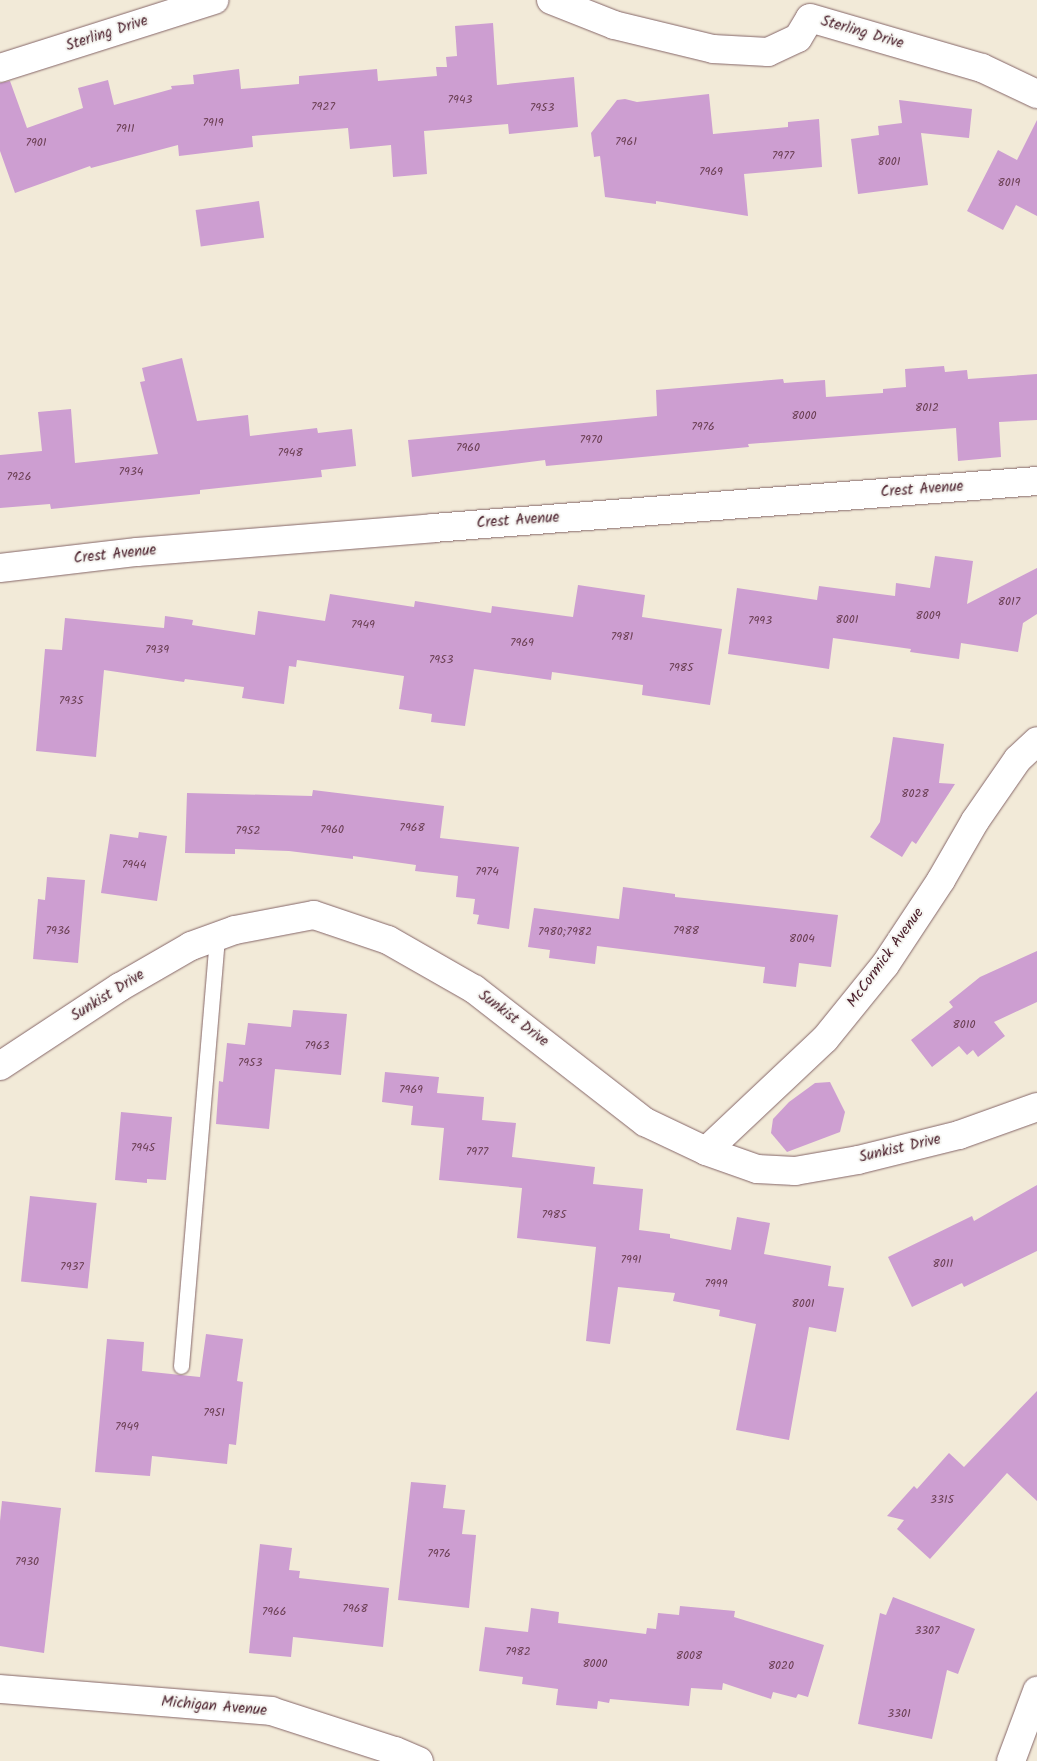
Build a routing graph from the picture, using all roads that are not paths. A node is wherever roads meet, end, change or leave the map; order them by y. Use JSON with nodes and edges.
{"nodes":[{"id":1,"x":214,"y":0,"type":"edge"},
{"id":2,"x":551,"y":0,"type":"edge"},
{"id":3,"x":812,"y":9,"type":"edge"},
{"id":4,"x":0,"y":68,"type":"edge"},
{"id":5,"x":1037,"y":94,"type":"edge"},
{"id":6,"x":1037,"y":481,"type":"edge"},
{"id":7,"x":0,"y":568,"type":"edge"},
{"id":8,"x":1037,"y":741,"type":"edge"},
{"id":9,"x":217,"y":936,"type":"junction"},
{"id":10,"x":0,"y":1066,"type":"edge"},
{"id":11,"x":1037,"y":1107,"type":"edge"},
{"id":12,"x":706,"y":1151,"type":"junction"},
{"id":13,"x":181,"y":1366,"type":"dead end"},
{"id":14,"x":0,"y":1689,"type":"edge"},
{"id":15,"x":1037,"y":1691,"type":"edge"},
{"id":16,"x":420,"y":1761,"type":"edge"},
{"id":17,"x":1011,"y":1761,"type":"edge"}],
"edges":[{"from":1,"to":4,"type":"street","name":"Sterling Drive"},
{"from":2,"to":3,"type":"street","name":"Sterling Drive"},
{"from":3,"to":5,"type":"street","name":"Sterling Drive"},
{"from":6,"to":7,"type":"street","name":"Crest Avenue"},
{"from":8,"to":12,"type":"street","name":"McCormick Avenue"},
{"from":9,"to":10,"type":"street","name":"Sunkist Drive"},
{"from":9,"to":12,"type":"street","name":"Sunkist Drive"},
{"from":9,"to":13,"type":"lane"},
{"from":11,"to":12,"type":"street","name":"Sunkist Drive"},
{"from":14,"to":16,"type":"street","name":"Michigan Avenue"},
{"from":15,"to":17,"type":"street"}]}
